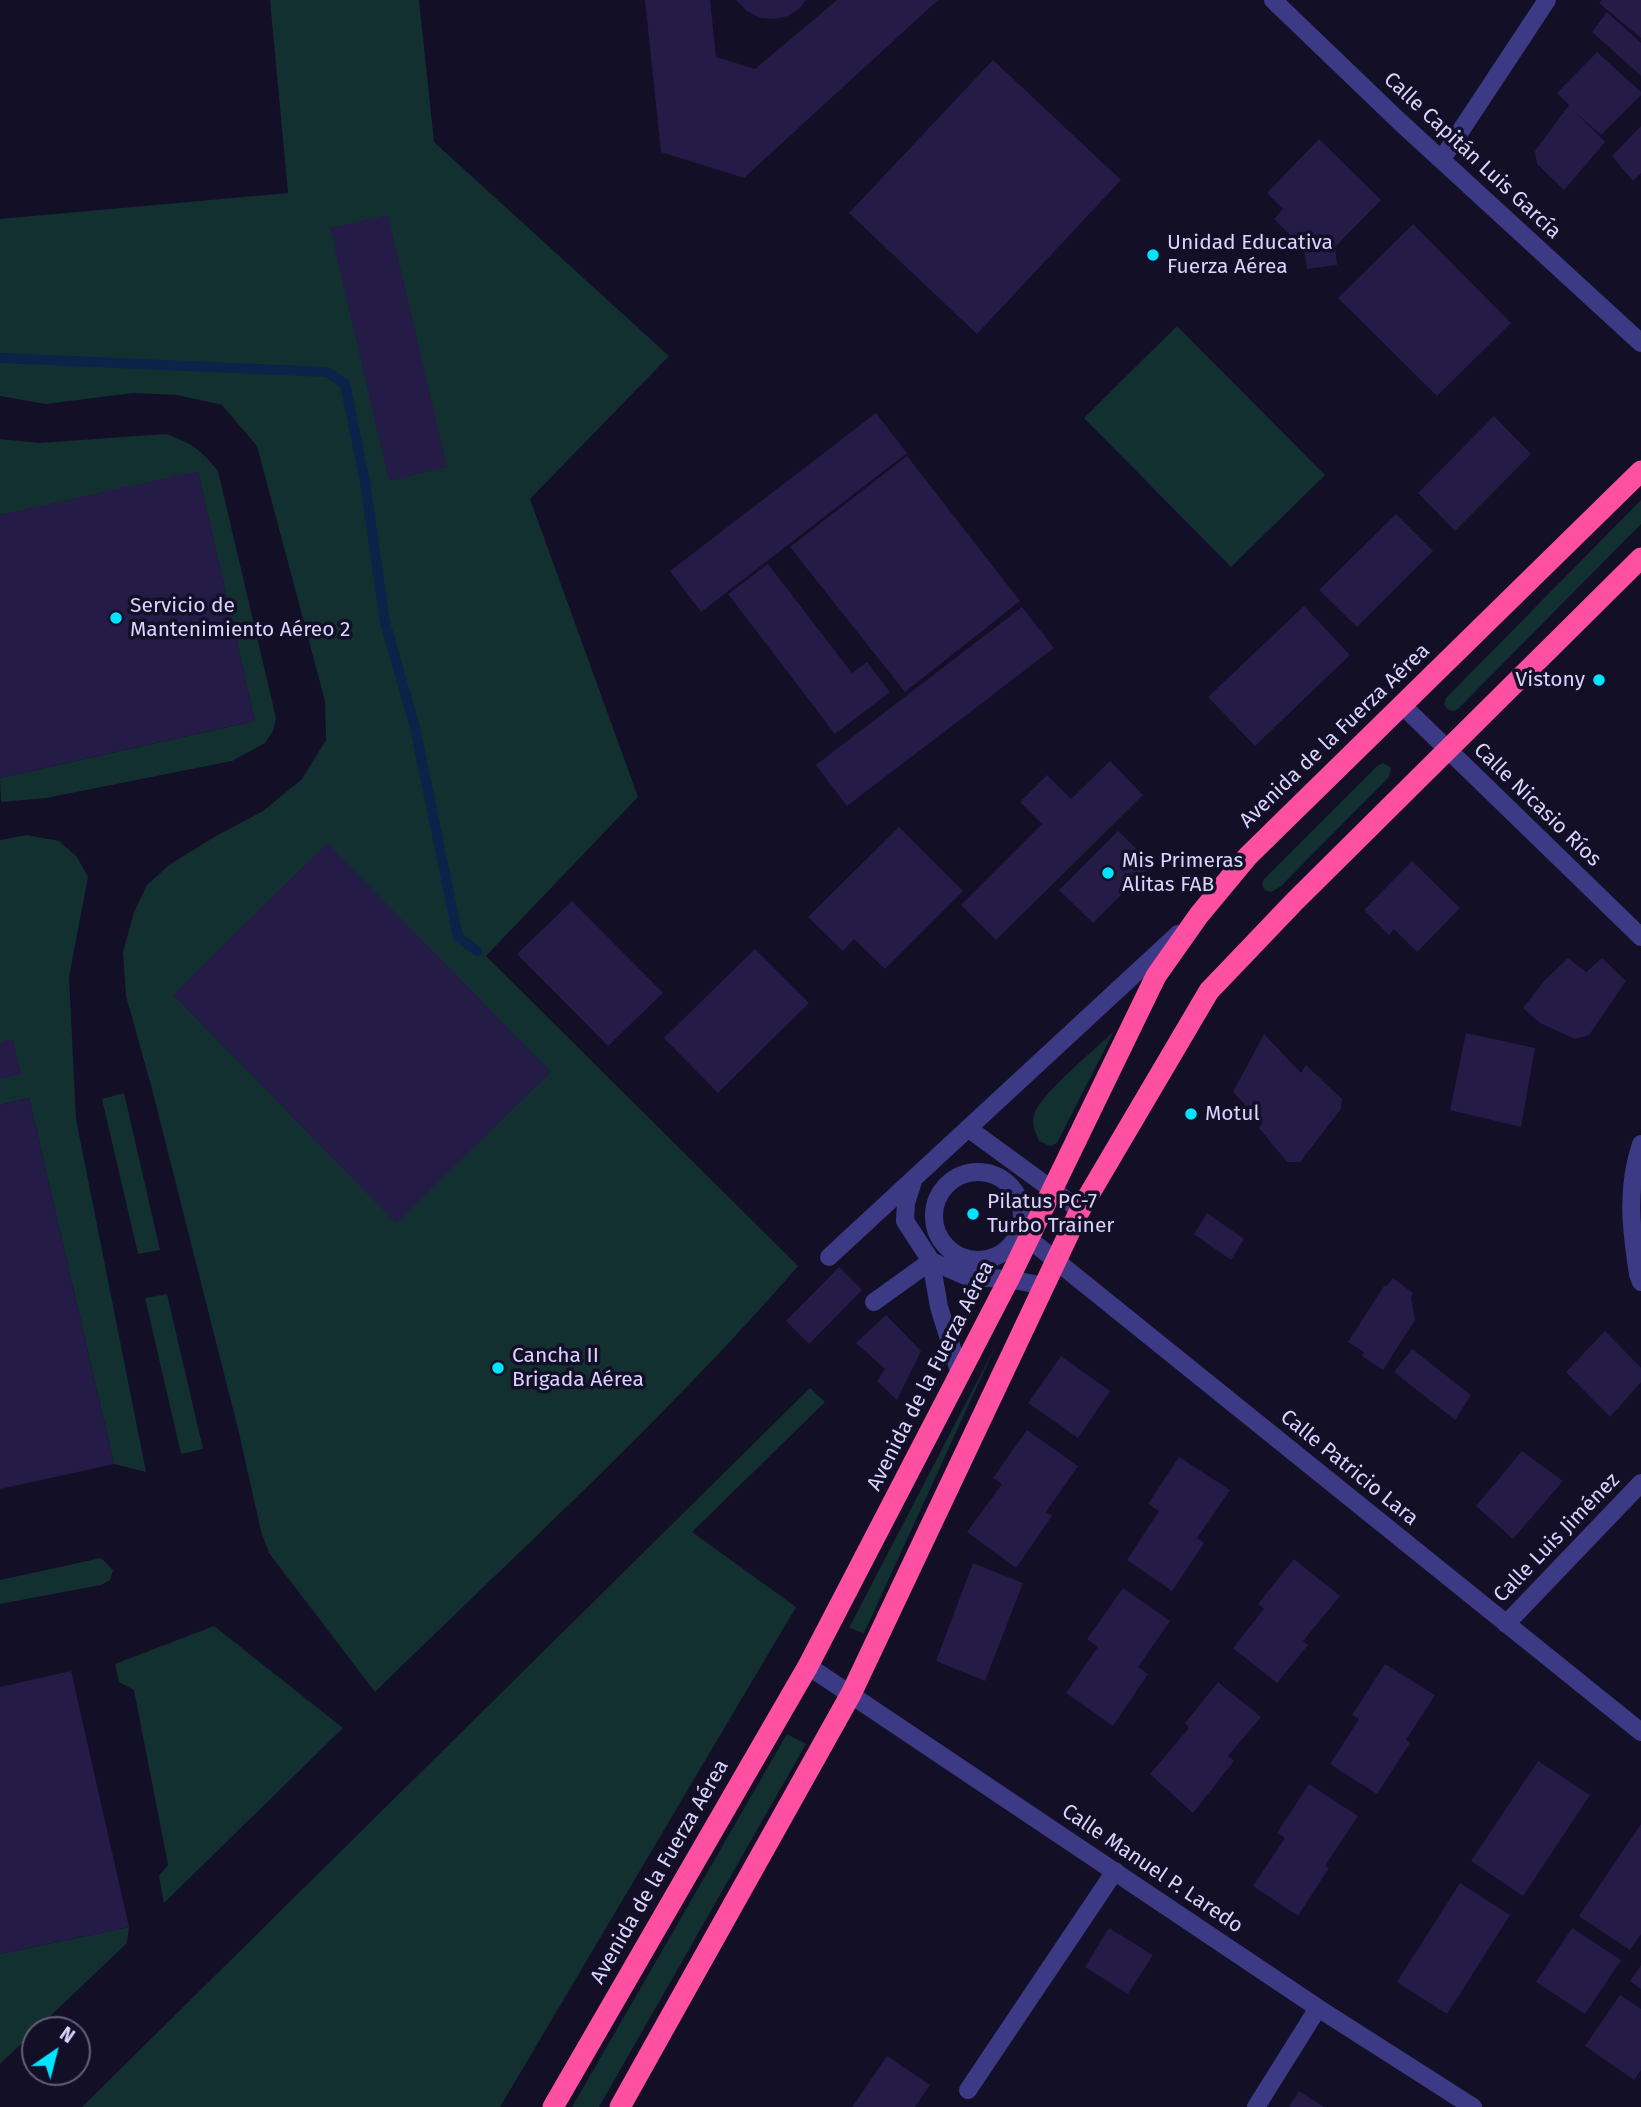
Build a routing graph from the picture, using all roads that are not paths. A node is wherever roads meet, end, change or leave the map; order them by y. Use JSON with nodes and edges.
{"nodes":[{"id":1,"x":1273,"y":0,"type":"edge"},
{"id":2,"x":1547,"y":0,"type":"edge"},
{"id":3,"x":1442,"y":159,"type":"junction"},
{"id":4,"x":1641,"y":344,"type":"edge"},
{"id":5,"x":1641,"y":471,"type":"edge"},
{"id":6,"x":1641,"y":558,"type":"edge"},
{"id":7,"x":1402,"y":705,"type":"junction"},
{"id":8,"x":1448,"y":750,"type":"junction"},
{"id":9,"x":1199,"y":915,"type":"junction"},
{"id":10,"x":1641,"y":937,"type":"edge"},
{"id":11,"x":969,"y":1129,"type":"junction"},
{"id":12,"x":1641,"y":1144,"type":"edge"},
{"id":13,"x":913,"y":1181,"type":"junction"},
{"id":14,"x":1053,"y":1191,"type":"junction"},
{"id":15,"x":1080,"y":1210,"type":"junction"},
{"id":16,"x":1029,"y":1239,"type":"junction"},
{"id":17,"x":829,"y":1258,"type":"dead end"},
{"id":18,"x":931,"y":1261,"type":"junction"},
{"id":19,"x":981,"y":1261,"type":"joint"},
{"id":20,"x":1056,"y":1261,"type":"junction"},
{"id":21,"x":1009,"y":1279,"type":"junction"},
{"id":22,"x":1641,"y":1282,"type":"edge"},
{"id":23,"x":1044,"y":1286,"type":"junction"},
{"id":24,"x":874,"y":1302,"type":"dead end"},
{"id":25,"x":960,"y":1374,"type":"junction"},
{"id":26,"x":1641,"y":1483,"type":"edge"},
{"id":27,"x":1506,"y":1624,"type":"junction"},
{"id":28,"x":808,"y":1666,"type":"junction"},
{"id":29,"x":851,"y":1694,"type":"junction"},
{"id":30,"x":1641,"y":1732,"type":"edge"},
{"id":31,"x":1115,"y":1871,"type":"junction"},
{"id":32,"x":1318,"y":2008,"type":"junction"},
{"id":33,"x":968,"y":2090,"type":"dead end"},
{"id":34,"x":552,"y":2107,"type":"edge"},
{"id":35,"x":620,"y":2107,"type":"edge"},
{"id":36,"x":1256,"y":2107,"type":"edge"},
{"id":37,"x":1473,"y":2107,"type":"edge"}],
"edges":[{"from":1,"to":3,"type":"street","name":"Calle Capitán Luis García"},
{"from":2,"to":3,"type":"street"},
{"from":3,"to":4,"type":"street","name":"Calle Capitán Luis García"},
{"from":5,"to":7,"type":"highway","name":"Avenida de la Fuerza Aérea"},
{"from":6,"to":8,"type":"highway"},
{"from":7,"to":8,"type":"street","name":"Calle Nicasio Ríos"},
{"from":7,"to":9,"type":"highway","name":"Avenida de la Fuerza Aérea"},
{"from":8,"to":10,"type":"street","name":"Calle Nicasio Ríos"},
{"from":8,"to":15,"type":"highway"},
{"from":9,"to":11,"type":"street"},
{"from":9,"to":14,"type":"highway","name":"Avenida de la Fuerza Aérea"},
{"from":11,"to":13,"type":"street"},
{"from":11,"to":14,"type":"street"},
{"from":12,"to":22,"type":"street"},
{"from":13,"to":17,"type":"street"},
{"from":13,"to":18,"type":"street"},
{"from":14,"to":15,"type":"street"},
{"from":14,"to":16,"type":"highway","name":"Avenida de la Fuerza Aérea"},
{"from":15,"to":20,"type":"highway"},
{"from":16,"to":20,"type":"street","name":"Calle Patricio Lara"},
{"from":16,"to":21,"type":"highway","name":"Avenida de la Fuerza Aérea"},
{"from":18,"to":21,"type":"street"},
{"from":18,"to":24,"type":"street"},
{"from":18,"to":25,"type":"street"},
{"from":19,"to":19,"type":"street"},
{"from":20,"to":23,"type":"highway"},
{"from":20,"to":27,"type":"street","name":"Calle Patricio Lara"},
{"from":21,"to":23,"type":"street"},
{"from":21,"to":25,"type":"highway","name":"Avenida de la Fuerza Aérea"},
{"from":23,"to":29,"type":"highway"},
{"from":25,"to":28,"type":"highway","name":"Avenida de la Fuerza Aérea"},
{"from":26,"to":27,"type":"street","name":"Calle Luis Jiménez"},
{"from":27,"to":30,"type":"street","name":"Calle Patricio Lara"},
{"from":28,"to":29,"type":"street","name":"Calle Manuel P. Laredo"},
{"from":28,"to":34,"type":"highway","name":"Avenida de la Fuerza Aérea"},
{"from":29,"to":31,"type":"street","name":"Calle Manuel P. Laredo"},
{"from":29,"to":35,"type":"highway"},
{"from":31,"to":32,"type":"street","name":"Calle Manuel P. Laredo"},
{"from":31,"to":33,"type":"street"},
{"from":32,"to":36,"type":"street"},
{"from":32,"to":37,"type":"street","name":"Calle Manuel P. Laredo"}]}
